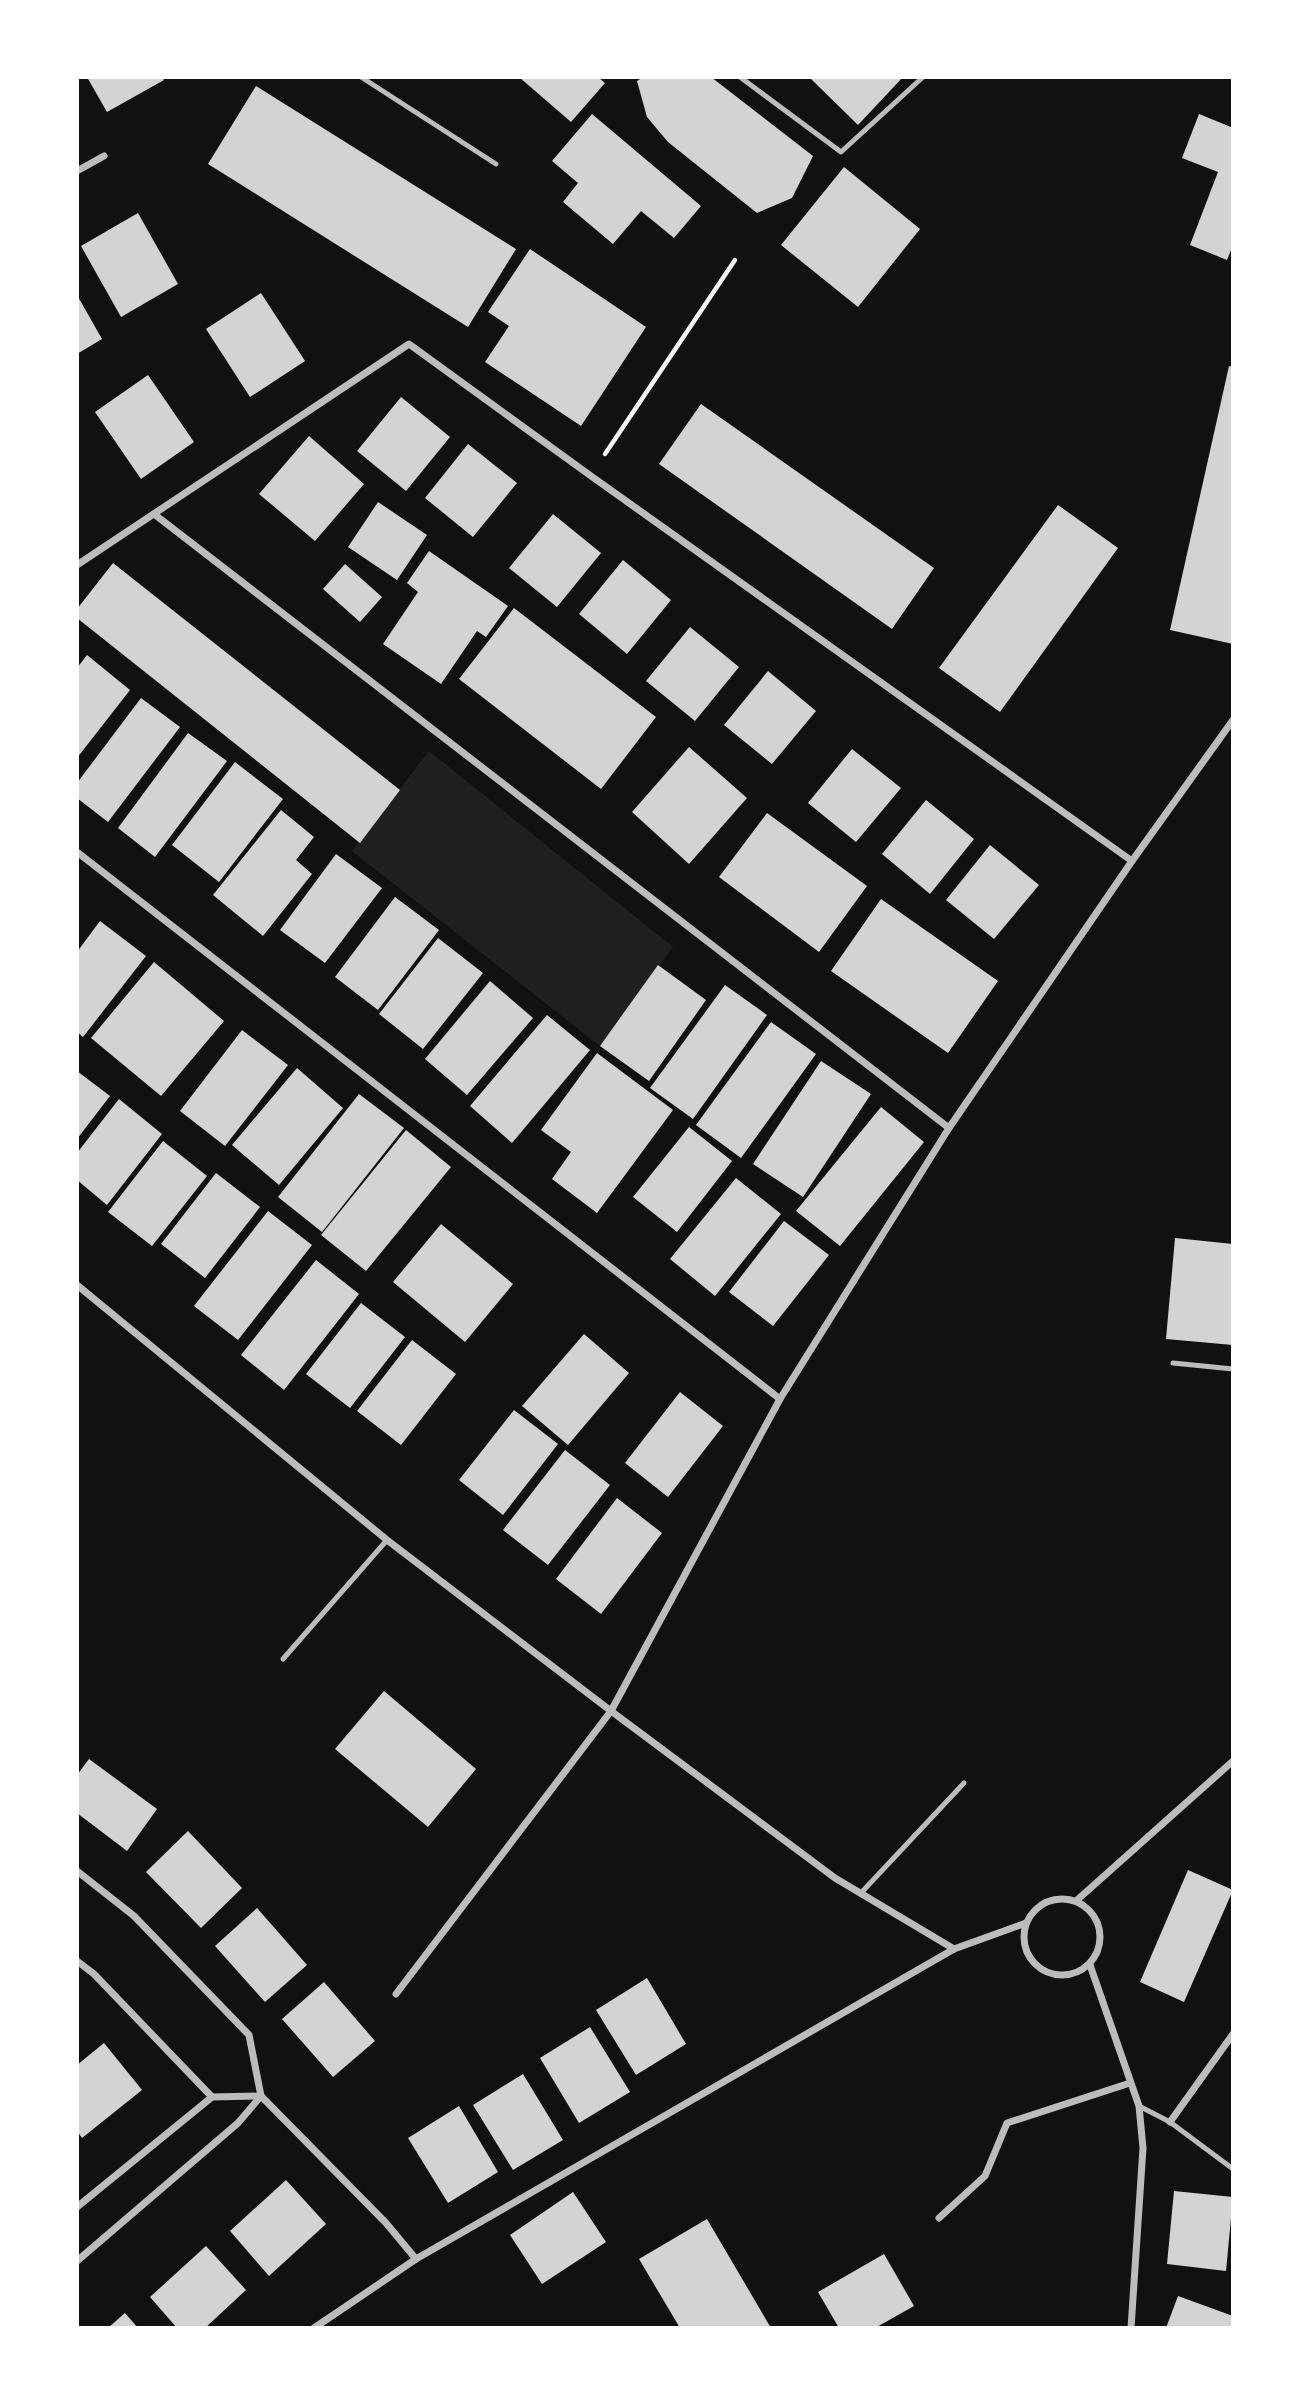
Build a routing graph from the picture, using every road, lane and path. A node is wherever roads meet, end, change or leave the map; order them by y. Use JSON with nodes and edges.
{"nodes":[{"id":1,"x":361,"y":77,"type":"edge"},
{"id":2,"x":740,"y":77,"type":"edge"},
{"id":3,"x":923,"y":77,"type":"edge"},
{"id":4,"x":104,"y":156,"type":"dead end"},
{"id":5,"x":496,"y":164,"type":"dead end"},
{"id":6,"x":77,"y":171,"type":"edge"},
{"id":7,"x":735,"y":260,"type":"dead end"},
{"id":8,"x":591,"y":476,"type":"junction"},
{"id":9,"x":154,"y":514,"type":"junction"},
{"id":10,"x":77,"y":565,"type":"edge"},
{"id":11,"x":1233,"y":720,"type":"edge"},
{"id":12,"x":77,"y":852,"type":"edge"},
{"id":13,"x":1132,"y":861,"type":"junction"},
{"id":14,"x":949,"y":1128,"type":"junction"},
{"id":15,"x":77,"y":1285,"type":"edge"},
{"id":16,"x":1173,"y":1363,"type":"dead end"},
{"id":17,"x":1233,"y":1369,"type":"edge"},
{"id":18,"x":780,"y":1399,"type":"junction"},
{"id":19,"x":387,"y":1540,"type":"junction"},
{"id":20,"x":283,"y":1659,"type":"dead end"},
{"id":21,"x":611,"y":1711,"type":"junction"},
{"id":22,"x":1233,"y":1761,"type":"edge"},
{"id":23,"x":964,"y":1783,"type":"dead end"},
{"id":24,"x":77,"y":1871,"type":"edge"},
{"id":25,"x":860,"y":1894,"type":"junction"},
{"id":26,"x":1076,"y":1901,"type":"junction"},
{"id":27,"x":1026,"y":1923,"type":"junction"},
{"id":28,"x":954,"y":1949,"type":"junction"},
{"id":29,"x":77,"y":1961,"type":"edge"},
{"id":30,"x":1090,"y":1965,"type":"junction"},
{"id":31,"x":396,"y":1994,"type":"dead end"},
{"id":32,"x":1233,"y":2034,"type":"edge"},
{"id":33,"x":1130,"y":2082,"type":"junction"},
{"id":34,"x":212,"y":2096,"type":"junction"},
{"id":35,"x":261,"y":2096,"type":"junction"},
{"id":36,"x":1139,"y":2106,"type":"junction"},
{"id":37,"x":1170,"y":2122,"type":"junction"},
{"id":38,"x":1233,"y":2169,"type":"edge"},
{"id":39,"x":77,"y":2207,"type":"edge"},
{"id":40,"x":939,"y":2218,"type":"dead end"},
{"id":41,"x":416,"y":2259,"type":"junction"},
{"id":42,"x":77,"y":2261,"type":"edge"},
{"id":43,"x":314,"y":2328,"type":"edge"},
{"id":44,"x":1131,"y":2328,"type":"edge"}],
"edges":[{"from":1,"to":5,"type":"lane"},
{"from":2,"to":3,"type":"lane"},
{"from":4,"to":6,"type":"street"},
{"from":7,"to":8,"type":"path"},
{"from":8,"to":9,"type":"street"},
{"from":8,"to":13,"type":"street"},
{"from":9,"to":10,"type":"street"},
{"from":9,"to":14,"type":"street"},
{"from":11,"to":13,"type":"street"},
{"from":12,"to":18,"type":"street"},
{"from":13,"to":14,"type":"street"},
{"from":14,"to":18,"type":"street"},
{"from":15,"to":19,"type":"street"},
{"from":16,"to":17,"type":"lane"},
{"from":18,"to":21,"type":"street"},
{"from":19,"to":20,"type":"lane"},
{"from":19,"to":21,"type":"street"},
{"from":21,"to":25,"type":"street"},
{"from":21,"to":31,"type":"street"},
{"from":22,"to":26,"type":"street"},
{"from":23,"to":25,"type":"lane"},
{"from":24,"to":35,"type":"street"},
{"from":25,"to":28,"type":"street"},
{"from":26,"to":27,"type":"street"},
{"from":26,"to":30,"type":"street"},
{"from":27,"to":28,"type":"street"},
{"from":27,"to":30,"type":"street"},
{"from":28,"to":41,"type":"street"},
{"from":29,"to":34,"type":"street"},
{"from":30,"to":33,"type":"street"},
{"from":32,"to":37,"type":"street"},
{"from":33,"to":36,"type":"street"},
{"from":33,"to":40,"type":"street"},
{"from":34,"to":35,"type":"street"},
{"from":34,"to":39,"type":"street"},
{"from":35,"to":41,"type":"street"},
{"from":35,"to":42,"type":"street"},
{"from":36,"to":37,"type":"lane"},
{"from":36,"to":44,"type":"street"},
{"from":37,"to":38,"type":"lane"},
{"from":41,"to":43,"type":"street"}]}
